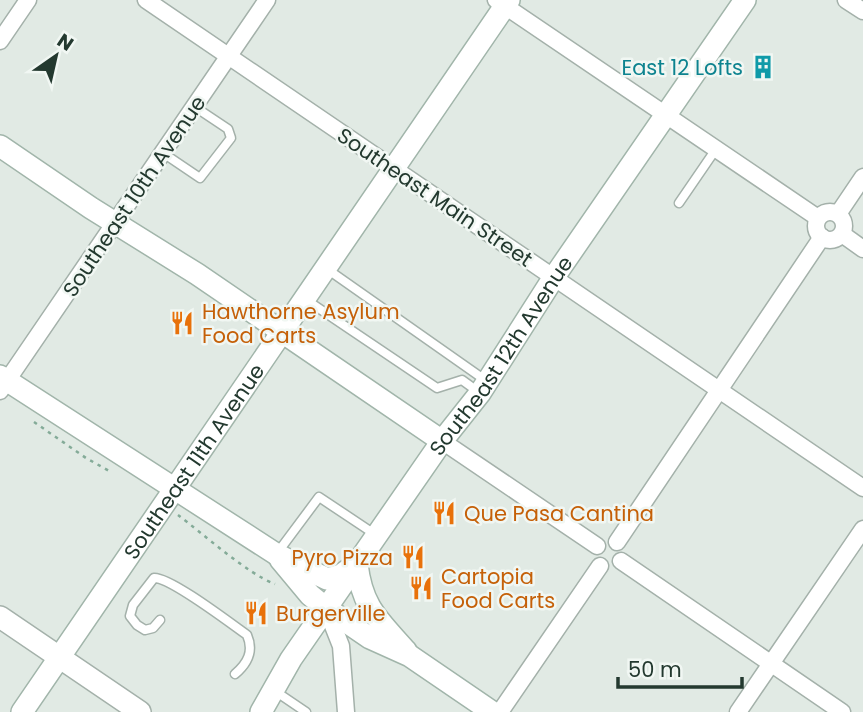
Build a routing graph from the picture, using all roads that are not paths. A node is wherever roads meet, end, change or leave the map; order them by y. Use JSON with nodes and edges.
{"nodes":[{"id":1,"x":28,"y":0,"type":"edge"},
{"id":2,"x":146,"y":0,"type":"edge"},
{"id":3,"x":267,"y":0,"type":"edge"},
{"id":4,"x":745,"y":0,"type":"edge"},
{"id":5,"x":846,"y":0,"type":"edge"},
{"id":6,"x":503,"y":2,"type":"edge"},
{"id":7,"x":863,"y":11,"type":"edge"},
{"id":8,"x":0,"y":41,"type":"edge"},
{"id":9,"x":229,"y":56,"type":"junction"},
{"id":10,"x":195,"y":107,"type":"junction"},
{"id":11,"x":667,"y":116,"type":"junction"},
{"id":12,"x":0,"y":146,"type":"edge"},
{"id":13,"x":716,"y":149,"type":"junction"},
{"id":14,"x":163,"y":153,"type":"junction"},
{"id":15,"x":393,"y":169,"type":"junction"},
{"id":16,"x":863,"y":177,"type":"edge"},
{"id":17,"x":679,"y":203,"type":"dead end"},
{"id":18,"x":838,"y":214,"type":"junction"},
{"id":19,"x":818,"y":218,"type":"junction"},
{"id":20,"x":115,"y":222,"type":"junction"},
{"id":21,"x":842,"y":234,"type":"junction"},
{"id":22,"x":821,"y":237,"type":"junction"},
{"id":23,"x":863,"y":249,"type":"edge"},
{"id":24,"x":326,"y":269,"type":"junction"},
{"id":25,"x":554,"y":277,"type":"junction"},
{"id":26,"x":305,"y":299,"type":"junction"},
{"id":27,"x":283,"y":332,"type":"junction"},
{"id":28,"x":2,"y":382,"type":"edge"},
{"id":29,"x":484,"y":387,"type":"junction"},
{"id":30,"x":720,"y":390,"type":"junction"},
{"id":31,"x":442,"y":441,"type":"junction"},
{"id":32,"x":863,"y":488,"type":"edge"},
{"id":33,"x":175,"y":490,"type":"junction"},
{"id":34,"x":863,"y":529,"type":"edge"},
{"id":35,"x":377,"y":536,"type":"junction"},
{"id":36,"x":617,"y":542,"type":"junction"},
{"id":37,"x":597,"y":546,"type":"junction"},
{"id":38,"x":276,"y":554,"type":"junction"},
{"id":39,"x":621,"y":561,"type":"junction"},
{"id":40,"x":357,"y":564,"type":"junction"},
{"id":41,"x":600,"y":566,"type":"junction"},
{"id":42,"x":326,"y":608,"type":"junction"},
{"id":43,"x":0,"y":617,"type":"edge"},
{"id":44,"x":160,"y":620,"type":"dead end"},
{"id":45,"x":410,"y":656,"type":"junction"},
{"id":46,"x":60,"y":657,"type":"junction"},
{"id":47,"x":771,"y":664,"type":"junction"},
{"id":48,"x":235,"y":674,"type":"dead end"},
{"id":49,"x":273,"y":689,"type":"junction"},
{"id":50,"x":22,"y":712,"type":"edge"},
{"id":51,"x":140,"y":712,"type":"edge"},
{"id":52,"x":261,"y":712,"type":"edge"},
{"id":53,"x":306,"y":712,"type":"edge"},
{"id":54,"x":346,"y":712,"type":"edge"},
{"id":55,"x":492,"y":712,"type":"edge"},
{"id":56,"x":500,"y":712,"type":"edge"},
{"id":57,"x":738,"y":712,"type":"edge"},
{"id":58,"x":842,"y":712,"type":"edge"}],
"edges":[{"from":1,"to":8,"type":"street"},
{"from":2,"to":9,"type":"street","name":"Southeast Main Street"},
{"from":3,"to":9,"type":"street","name":"Southeast 10th Avenue"},
{"from":4,"to":11,"type":"main road","name":"Southeast 12th Avenue"},
{"from":5,"to":7,"type":"street"},
{"from":6,"to":11,"type":"street"},
{"from":6,"to":15,"type":"main road","name":"Southeast 11th Avenue"},
{"from":9,"to":10,"type":"street","name":"Southeast 10th Avenue"},
{"from":9,"to":15,"type":"street","name":"Southeast Main Street"},
{"from":10,"to":14,"type":"street","name":"Southeast 10th Avenue"},
{"from":10,"to":14,"type":"lane"},
{"from":11,"to":13,"type":"street"},
{"from":11,"to":25,"type":"main road","name":"Southeast 12th Avenue"},
{"from":12,"to":20,"type":"main road"},
{"from":13,"to":17,"type":"lane"},
{"from":13,"to":19,"type":"street"},
{"from":14,"to":20,"type":"street","name":"Southeast 10th Avenue"},
{"from":15,"to":24,"type":"main road","name":"Southeast 11th Avenue"},
{"from":15,"to":25,"type":"street","name":"Southeast Main Street"},
{"from":16,"to":18,"type":"street"},
{"from":18,"to":19,"type":"street"},
{"from":18,"to":21,"type":"street"},
{"from":19,"to":22,"type":"street"},
{"from":20,"to":27,"type":"main road"},
{"from":20,"to":28,"type":"street","name":"Southeast 10th Avenue"},
{"from":21,"to":22,"type":"street"},
{"from":21,"to":23,"type":"street"},
{"from":22,"to":30,"type":"street"},
{"from":24,"to":26,"type":"main road","name":"Southeast 11th Avenue"},
{"from":24,"to":29,"type":"lane"},
{"from":25,"to":29,"type":"main road","name":"Southeast 12th Avenue"},
{"from":25,"to":30,"type":"street","name":"Southeast Main Street"},
{"from":26,"to":27,"type":"main road","name":"Southeast 11th Avenue"},
{"from":26,"to":29,"type":"lane"},
{"from":27,"to":31,"type":"main road"},
{"from":27,"to":33,"type":"main road","name":"Southeast 11th Avenue"},
{"from":28,"to":33,"type":"main road"},
{"from":29,"to":31,"type":"main road","name":"Southeast 12th Avenue"},
{"from":30,"to":32,"type":"street","name":"Southeast Main Street"},
{"from":30,"to":36,"type":"street"},
{"from":31,"to":35,"type":"main road","name":"Southeast 12th Avenue"},
{"from":31,"to":37,"type":"street"},
{"from":33,"to":38,"type":"main road"},
{"from":33,"to":46,"type":"main road","name":"Southeast 11th Avenue"},
{"from":34,"to":47,"type":"street"},
{"from":35,"to":38,"type":"lane"},
{"from":35,"to":40,"type":"main road","name":"Southeast 12th Avenue"},
{"from":36,"to":37,"type":"street"},
{"from":36,"to":39,"type":"street"},
{"from":37,"to":41,"type":"street"},
{"from":38,"to":40,"type":"main road"},
{"from":38,"to":42,"type":"main road"},
{"from":39,"to":41,"type":"street"},
{"from":39,"to":47,"type":"street"},
{"from":40,"to":42,"type":"main road","name":"Southeast 12th Avenue"},
{"from":40,"to":45,"type":"main road"},
{"from":41,"to":56,"type":"street"},
{"from":42,"to":45,"type":"main road"},
{"from":42,"to":49,"type":"main road","name":"Southeast 12th Avenue"},
{"from":42,"to":54,"type":"street"},
{"from":43,"to":46,"type":"main road"},
{"from":44,"to":48,"type":"lane"},
{"from":45,"to":55,"type":"main road"},
{"from":46,"to":50,"type":"main road","name":"Southeast 11th Avenue"},
{"from":46,"to":51,"type":"main road"},
{"from":47,"to":57,"type":"street"},
{"from":47,"to":58,"type":"street"},
{"from":49,"to":52,"type":"main road","name":"Southeast 12th Avenue"},
{"from":49,"to":53,"type":"lane"}]}
